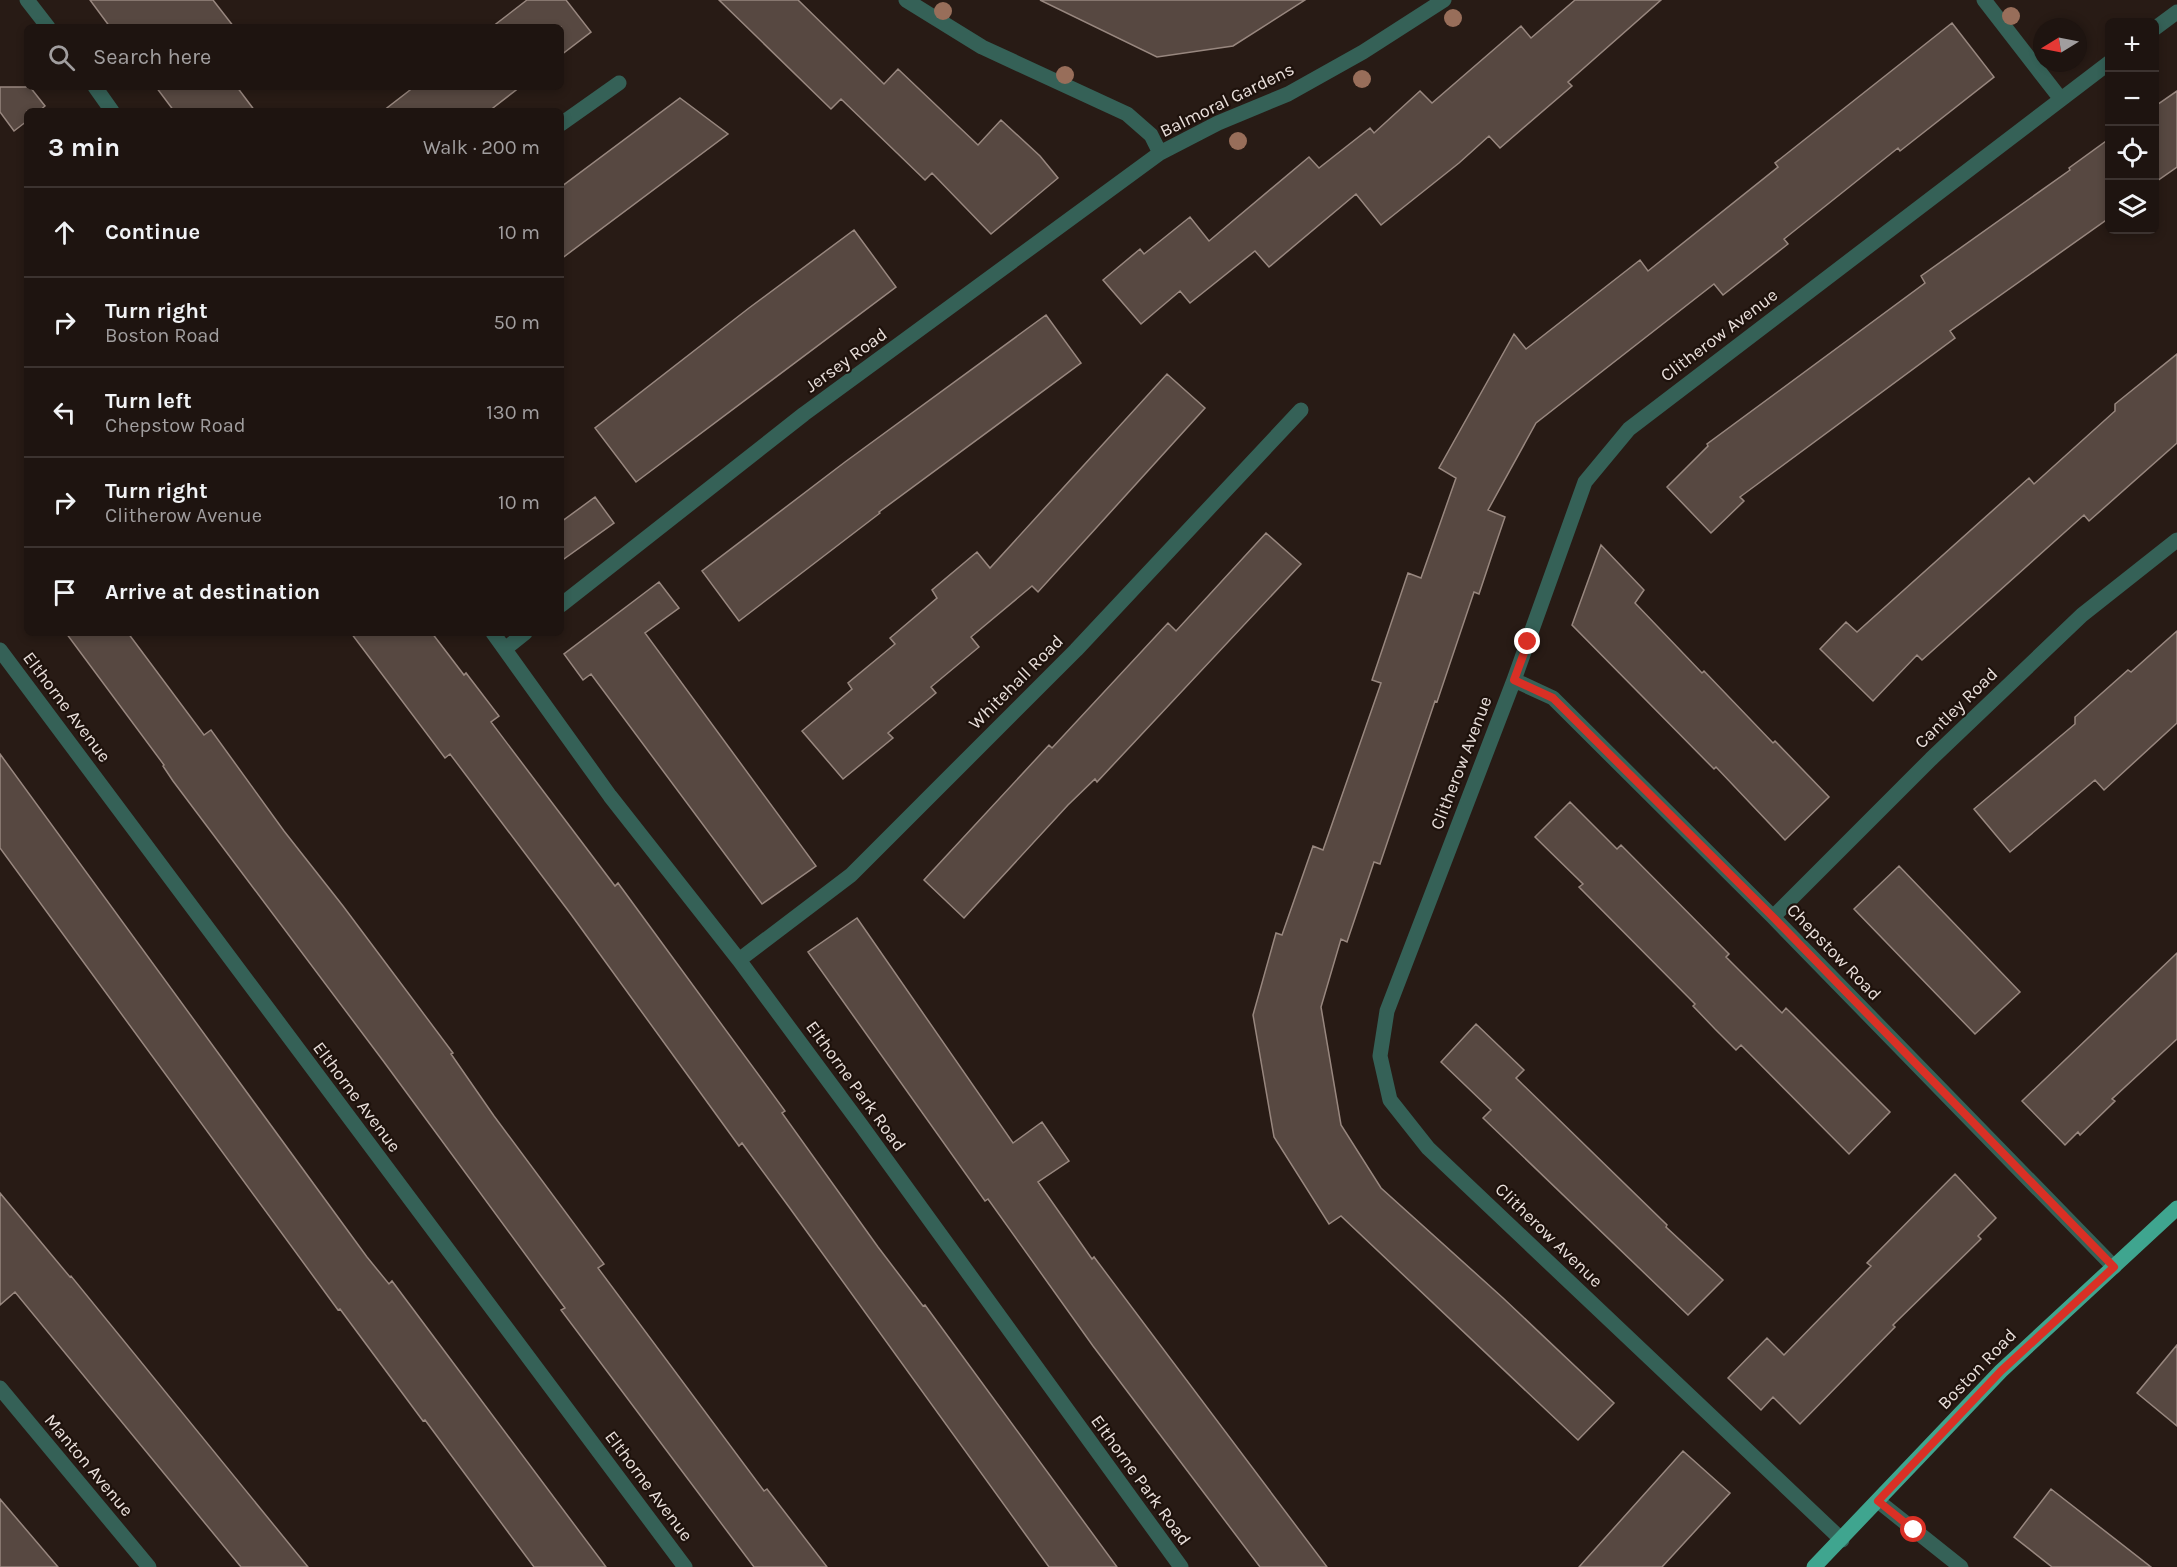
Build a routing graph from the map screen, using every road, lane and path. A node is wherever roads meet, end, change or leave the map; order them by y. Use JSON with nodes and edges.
{"nodes":[{"id":1,"x":27,"y":0,"type":"edge"},
{"id":2,"x":906,"y":0,"type":"edge"},
{"id":3,"x":1444,"y":0,"type":"edge"},
{"id":4,"x":1984,"y":0,"type":"edge"},
{"id":5,"x":2177,"y":12,"type":"edge"},
{"id":6,"x":46,"y":24,"type":"edge"},
{"id":7,"x":2159,"y":25,"type":"edge"},
{"id":8,"x":2105,"y":65,"type":"edge"},
{"id":9,"x":619,"y":83,"type":"dead end"},
{"id":10,"x":96,"y":90,"type":"edge"},
{"id":11,"x":2060,"y":98,"type":"junction"},
{"id":12,"x":110,"y":108,"type":"edge"},
{"id":13,"x":564,"y":122,"type":"edge"},
{"id":14,"x":1160,"y":153,"type":"junction"},
{"id":15,"x":1301,"y":410,"type":"dead end"},
{"id":16,"x":2177,"y":540,"type":"edge"},
{"id":17,"x":564,"y":603,"type":"edge"},
{"id":18,"x":495,"y":636,"type":"edge"},
{"id":19,"x":521,"y":636,"type":"edge"},
{"id":20,"x":505,"y":649,"type":"junction"},
{"id":21,"x":0,"y":650,"type":"edge"},
{"id":22,"x":1514,"y":680,"type":"junction"},
{"id":23,"x":1773,"y":917,"type":"junction"},
{"id":24,"x":738,"y":960,"type":"junction"},
{"id":25,"x":2177,"y":1208,"type":"edge"},
{"id":26,"x":2114,"y":1267,"type":"junction"},
{"id":27,"x":0,"y":1388,"type":"edge"},
{"id":28,"x":1878,"y":1501,"type":"junction"},
{"id":29,"x":1842,"y":1540,"type":"junction"},
{"id":30,"x":148,"y":1567,"type":"edge"},
{"id":31,"x":685,"y":1567,"type":"edge"},
{"id":32,"x":1181,"y":1567,"type":"edge"},
{"id":33,"x":1814,"y":1567,"type":"edge"},
{"id":34,"x":1960,"y":1567,"type":"edge"}],
"edges":[{"from":1,"to":6,"type":"street"},
{"from":2,"to":14,"type":"street","name":"Balmoral Gardens"},
{"from":3,"to":14,"type":"street","name":"Balmoral Gardens"},
{"from":4,"to":11,"type":"street"},
{"from":5,"to":7,"type":"street"},
{"from":8,"to":11,"type":"street","name":"Clitherow Avenue"},
{"from":9,"to":13,"type":"street"},
{"from":10,"to":12,"type":"street"},
{"from":11,"to":22,"type":"street","name":"Clitherow Avenue"},
{"from":14,"to":17,"type":"street","name":"Jersey Road"},
{"from":15,"to":24,"type":"street","name":"Whitehall Road"},
{"from":16,"to":23,"type":"street","name":"Cantley Road"},
{"from":18,"to":20,"type":"street","name":"Elthorne Park Road"},
{"from":19,"to":20,"type":"street"},
{"from":20,"to":24,"type":"street","name":"Elthorne Park Road"},
{"from":21,"to":31,"type":"street","name":"Elthorne Avenue"},
{"from":22,"to":23,"type":"street","name":"Chepstow Road"},
{"from":22,"to":29,"type":"street","name":"Clitherow Avenue"},
{"from":23,"to":26,"type":"street","name":"Chepstow Road"},
{"from":24,"to":32,"type":"street","name":"Elthorne Park Road"},
{"from":25,"to":26,"type":"main road","name":"Boston Road"},
{"from":26,"to":28,"type":"main road","name":"Boston Road"},
{"from":27,"to":30,"type":"street","name":"Manton Avenue"},
{"from":28,"to":29,"type":"main road","name":"Boston Road"},
{"from":28,"to":34,"type":"street"},
{"from":29,"to":33,"type":"main road","name":"Boston Road"}]}
